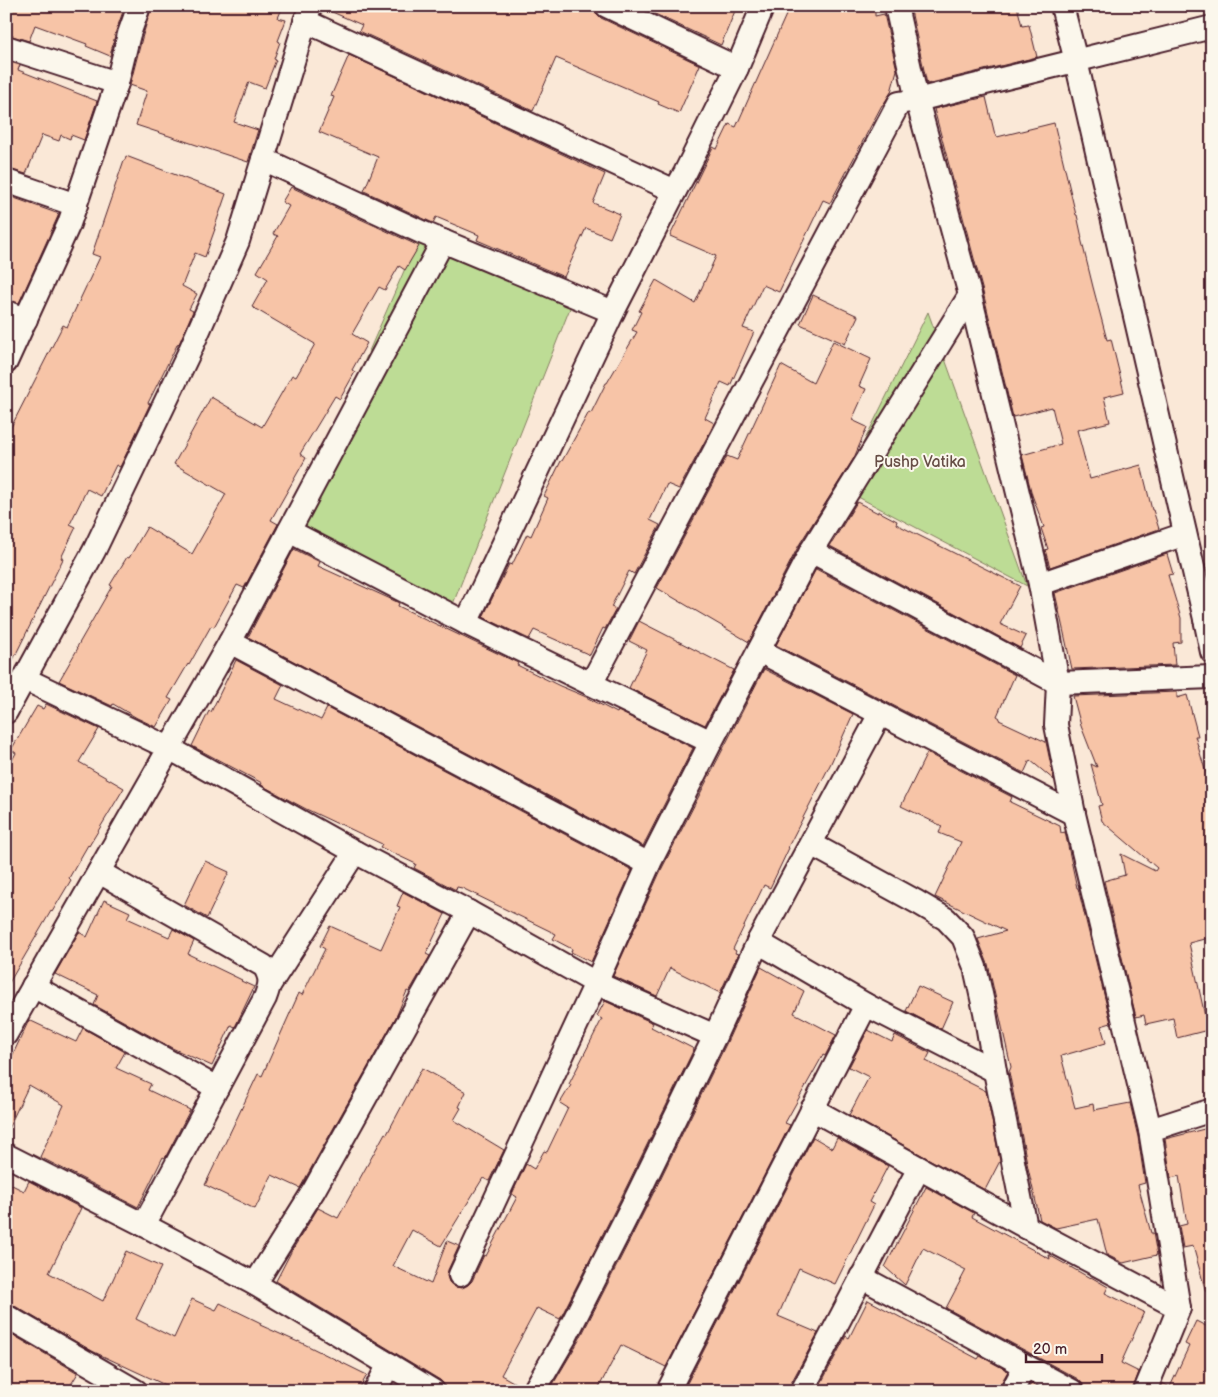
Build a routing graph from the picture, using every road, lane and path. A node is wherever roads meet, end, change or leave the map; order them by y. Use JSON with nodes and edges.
{"nodes":[{"id":1,"x":139,"y":6,"type":"edge"},
{"id":2,"x":607,"y":6,"type":"edge"},
{"id":3,"x":764,"y":6,"type":"edge"},
{"id":4,"x":896,"y":6,"type":"edge"},
{"id":5,"x":1062,"y":6,"type":"edge"},
{"id":6,"x":308,"y":14,"type":"edge"},
{"id":7,"x":1212,"y":27,"type":"edge"},
{"id":8,"x":6,"y":47,"type":"edge"},
{"id":9,"x":1076,"y":61,"type":"junction"},
{"id":10,"x":737,"y":68,"type":"junction"},
{"id":11,"x":117,"y":83,"type":"junction"},
{"id":12,"x":916,"y":100,"type":"junction"},
{"id":13,"x":263,"y":159,"type":"junction"},
{"id":14,"x":6,"y":180,"type":"edge"},
{"id":15,"x":675,"y":191,"type":"junction"},
{"id":16,"x":76,"y":205,"type":"junction"},
{"id":17,"x":443,"y":241,"type":"junction"},
{"id":18,"x":970,"y":296,"type":"junction"},
{"id":19,"x":613,"y":312,"type":"junction"},
{"id":20,"x":16,"y":315,"type":"edge"},
{"id":21,"x":6,"y":362,"type":"edge"},
{"id":22,"x":289,"y":531,"type":"junction"},
{"id":23,"x":1186,"y":534,"type":"junction"},
{"id":24,"x":811,"y":551,"type":"junction"},
{"id":25,"x":1040,"y":584,"type":"junction"},
{"id":26,"x":1208,"y":620,"type":"edge"},
{"id":27,"x":466,"y":623,"type":"junction"},
{"id":28,"x":230,"y":642,"type":"junction"},
{"id":29,"x":759,"y":651,"type":"junction"},
{"id":30,"x":1212,"y":652,"type":"edge"},
{"id":31,"x":1212,"y":677,"type":"edge"},
{"id":32,"x":25,"y":679,"type":"junction"},
{"id":33,"x":1058,"y":683,"type":"junction"},
{"id":34,"x":591,"y":684,"type":"junction"},
{"id":35,"x":6,"y":712,"type":"edge"},
{"id":36,"x":880,"y":714,"type":"junction"},
{"id":37,"x":710,"y":742,"type":"junction"},
{"id":38,"x":169,"y":748,"type":"junction"},
{"id":39,"x":1074,"y":814,"type":"junction"},
{"id":40,"x":811,"y":844,"type":"junction"},
{"id":41,"x":355,"y":852,"type":"junction"},
{"id":42,"x":650,"y":864,"type":"junction"},
{"id":43,"x":99,"y":872,"type":"junction"},
{"id":44,"x":469,"y":912,"type":"junction"},
{"id":45,"x":758,"y":942,"type":"junction"},
{"id":46,"x":596,"y":983,"type":"junction"},
{"id":47,"x":270,"y":984,"type":"junction"},
{"id":48,"x":33,"y":986,"type":"junction"},
{"id":49,"x":866,"y":1005,"type":"junction"},
{"id":50,"x":6,"y":1034,"type":"edge"},
{"id":51,"x":715,"y":1036,"type":"junction"},
{"id":52,"x":995,"y":1071,"type":"junction"},
{"id":53,"x":217,"y":1088,"type":"junction"},
{"id":54,"x":812,"y":1109,"type":"junction"},
{"id":55,"x":1212,"y":1110,"type":"edge"},
{"id":56,"x":1150,"y":1130,"type":"junction"},
{"id":57,"x":6,"y":1155,"type":"edge"},
{"id":58,"x":918,"y":1168,"type":"junction"},
{"id":59,"x":144,"y":1225,"type":"junction"},
{"id":60,"x":1026,"y":1227,"type":"junction"},
{"id":61,"x":460,"y":1275,"type":"dead end"},
{"id":62,"x":862,"y":1277,"type":"junction"},
{"id":63,"x":255,"y":1284,"type":"junction"},
{"id":64,"x":1179,"y":1308,"type":"junction"},
{"id":65,"x":6,"y":1316,"type":"edge"},
{"id":66,"x":389,"y":1364,"type":"junction"},
{"id":67,"x":1026,"y":1366,"type":"junction"},
{"id":68,"x":136,"y":1391,"type":"edge"},
{"id":69,"x":374,"y":1391,"type":"edge"},
{"id":70,"x":433,"y":1391,"type":"edge"},
{"id":71,"x":534,"y":1391,"type":"edge"},
{"id":72,"x":668,"y":1391,"type":"edge"},
{"id":73,"x":802,"y":1391,"type":"edge"},
{"id":74,"x":1012,"y":1391,"type":"edge"},
{"id":75,"x":1072,"y":1391,"type":"edge"},
{"id":76,"x":1145,"y":1391,"type":"edge"}],
"edges":[{"from":1,"to":11,"type":"street"},
{"from":2,"to":10,"type":"street"},
{"from":3,"to":10,"type":"street"},
{"from":4,"to":12,"type":"street"},
{"from":5,"to":9,"type":"street"},
{"from":6,"to":13,"type":"street"},
{"from":6,"to":15,"type":"street"},
{"from":7,"to":9,"type":"street"},
{"from":8,"to":11,"type":"street"},
{"from":9,"to":12,"type":"street"},
{"from":9,"to":23,"type":"street"},
{"from":10,"to":15,"type":"street"},
{"from":11,"to":16,"type":"street"},
{"from":12,"to":18,"type":"street"},
{"from":12,"to":34,"type":"street"},
{"from":13,"to":17,"type":"street"},
{"from":13,"to":32,"type":"street"},
{"from":14,"to":16,"type":"street"},
{"from":15,"to":19,"type":"street"},
{"from":16,"to":20,"type":"street"},
{"from":17,"to":19,"type":"street"},
{"from":17,"to":22,"type":"street"},
{"from":18,"to":24,"type":"street"},
{"from":18,"to":25,"type":"street"},
{"from":19,"to":27,"type":"street"},
{"from":20,"to":21,"type":"street"},
{"from":22,"to":27,"type":"street"},
{"from":22,"to":28,"type":"street"},
{"from":23,"to":25,"type":"street"},
{"from":23,"to":26,"type":"street"},
{"from":24,"to":29,"type":"street"},
{"from":24,"to":33,"type":"street"},
{"from":25,"to":33,"type":"street"},
{"from":26,"to":30,"type":"street"},
{"from":27,"to":34,"type":"street"},
{"from":28,"to":38,"type":"street"},
{"from":28,"to":42,"type":"street"},
{"from":29,"to":36,"type":"street"},
{"from":29,"to":37,"type":"street"},
{"from":31,"to":33,"type":"street"},
{"from":32,"to":35,"type":"street"},
{"from":32,"to":38,"type":"street"},
{"from":33,"to":39,"type":"street"},
{"from":34,"to":37,"type":"street"},
{"from":36,"to":39,"type":"street"},
{"from":36,"to":40,"type":"street"},
{"from":37,"to":42,"type":"street"},
{"from":38,"to":41,"type":"street"},
{"from":38,"to":43,"type":"street"},
{"from":39,"to":56,"type":"street"},
{"from":40,"to":45,"type":"street"},
{"from":40,"to":52,"type":"street"},
{"from":41,"to":44,"type":"street"},
{"from":41,"to":47,"type":"street"},
{"from":42,"to":46,"type":"street"},
{"from":43,"to":47,"type":"street"},
{"from":43,"to":48,"type":"street"},
{"from":44,"to":46,"type":"street"},
{"from":44,"to":63,"type":"street"},
{"from":45,"to":49,"type":"street"},
{"from":45,"to":51,"type":"street"},
{"from":46,"to":51,"type":"street"},
{"from":46,"to":61,"type":"street"},
{"from":47,"to":53,"type":"street"},
{"from":48,"to":50,"type":"street"},
{"from":48,"to":53,"type":"street"},
{"from":49,"to":52,"type":"street"},
{"from":49,"to":54,"type":"street"},
{"from":51,"to":71,"type":"street"},
{"from":52,"to":60,"type":"street"},
{"from":53,"to":59,"type":"street"},
{"from":54,"to":58,"type":"street"},
{"from":54,"to":72,"type":"street"},
{"from":55,"to":56,"type":"street"},
{"from":56,"to":64,"type":"street"},
{"from":57,"to":59,"type":"street"},
{"from":58,"to":60,"type":"street"},
{"from":58,"to":62,"type":"street"},
{"from":59,"to":63,"type":"street"},
{"from":60,"to":64,"type":"street"},
{"from":62,"to":67,"type":"street"},
{"from":62,"to":73,"type":"street"},
{"from":63,"to":66,"type":"street"},
{"from":64,"to":76,"type":"street"},
{"from":65,"to":68,"type":"street"},
{"from":66,"to":69,"type":"street"},
{"from":66,"to":70,"type":"street"},
{"from":67,"to":74,"type":"street"},
{"from":67,"to":75,"type":"street"}]}
